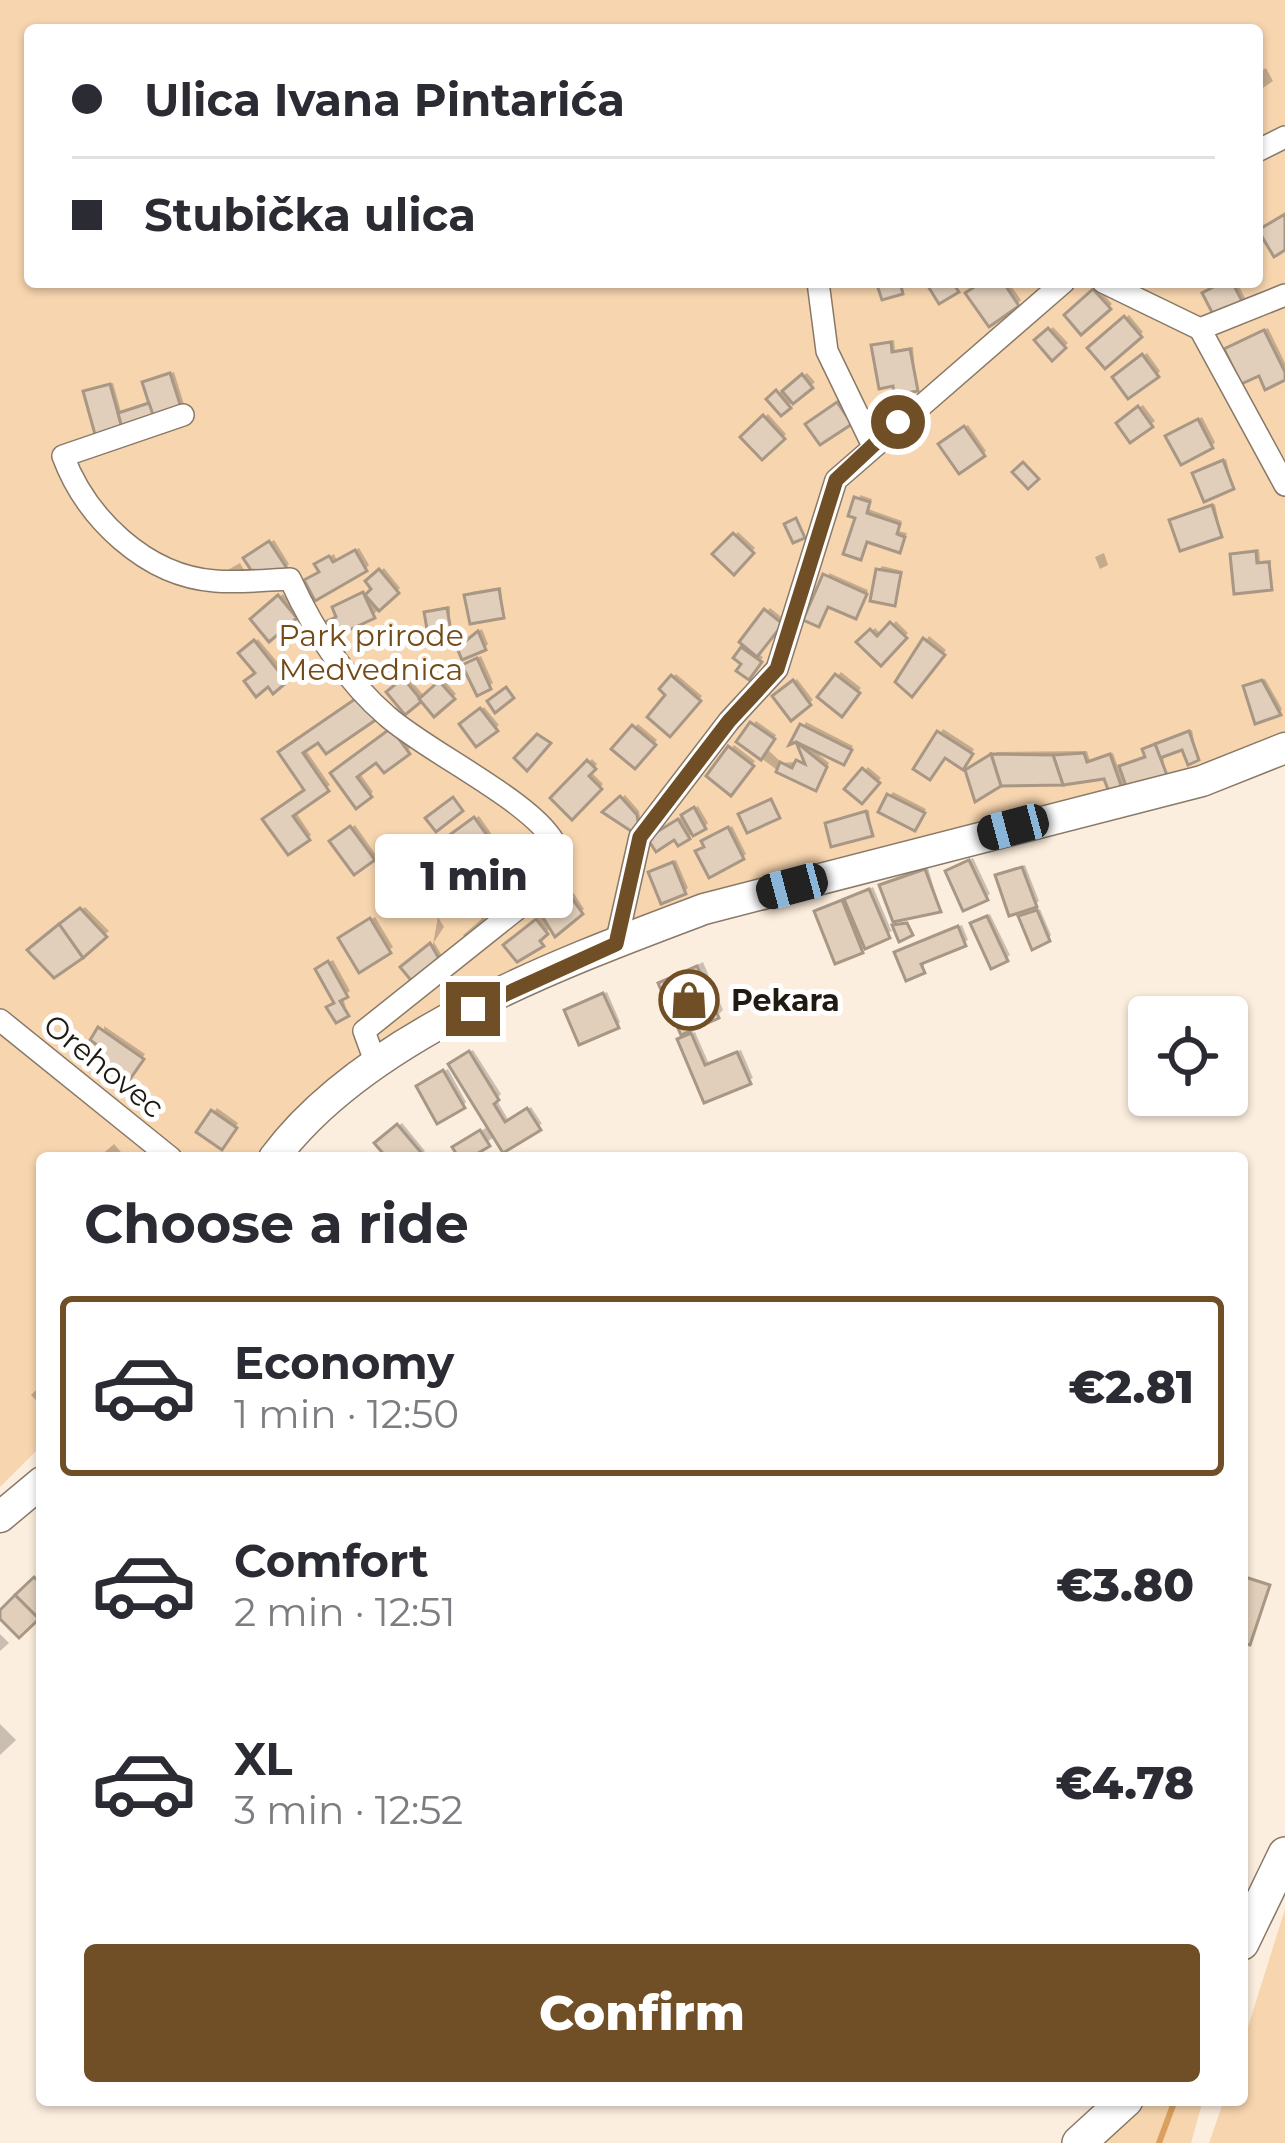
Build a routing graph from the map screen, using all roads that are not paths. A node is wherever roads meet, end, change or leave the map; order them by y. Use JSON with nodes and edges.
{"nodes":[{"id":1,"x":819,"y":288,"type":"edge"},
{"id":2,"x":1057,"y":288,"type":"edge"},
{"id":3,"x":1115,"y":288,"type":"edge"},
{"id":4,"x":1285,"y":295,"type":"edge"},
{"id":5,"x":1200,"y":329,"type":"junction"},
{"id":6,"x":183,"y":415,"type":"dead end"},
{"id":7,"x":872,"y":444,"type":"junction"},
{"id":8,"x":1285,"y":485,"type":"edge"},
{"id":9,"x":1285,"y":748,"type":"edge"},
{"id":10,"x":616,"y":944,"type":"junction"},
{"id":11,"x":0,"y":1020,"type":"edge"},
{"id":12,"x":376,"y":1064,"type":"junction"},
{"id":13,"x":164,"y":1152,"type":"edge"},
{"id":14,"x":279,"y":1152,"type":"edge"},
{"id":15,"x":36,"y":1487,"type":"edge"},
{"id":16,"x":0,"y":1517,"type":"edge"},
{"id":17,"x":1285,"y":1854,"type":"edge"},
{"id":18,"x":1248,"y":1931,"type":"edge"},
{"id":19,"x":1119,"y":2106,"type":"edge"},
{"id":20,"x":1079,"y":2143,"type":"edge"}],
"edges":[{"from":1,"to":7,"type":"street"},
{"from":2,"to":7,"type":"street"},
{"from":3,"to":5,"type":"street"},
{"from":4,"to":5,"type":"street"},
{"from":5,"to":8,"type":"street"},
{"from":6,"to":12,"type":"street"},
{"from":7,"to":10,"type":"street"},
{"from":9,"to":10,"type":"main road"},
{"from":10,"to":12,"type":"main road"},
{"from":11,"to":13,"type":"street","name":"Orehovec"},
{"from":12,"to":14,"type":"main road"},
{"from":15,"to":16,"type":"main road"},
{"from":17,"to":18,"type":"main road"},
{"from":19,"to":20,"type":"main road"}]}
